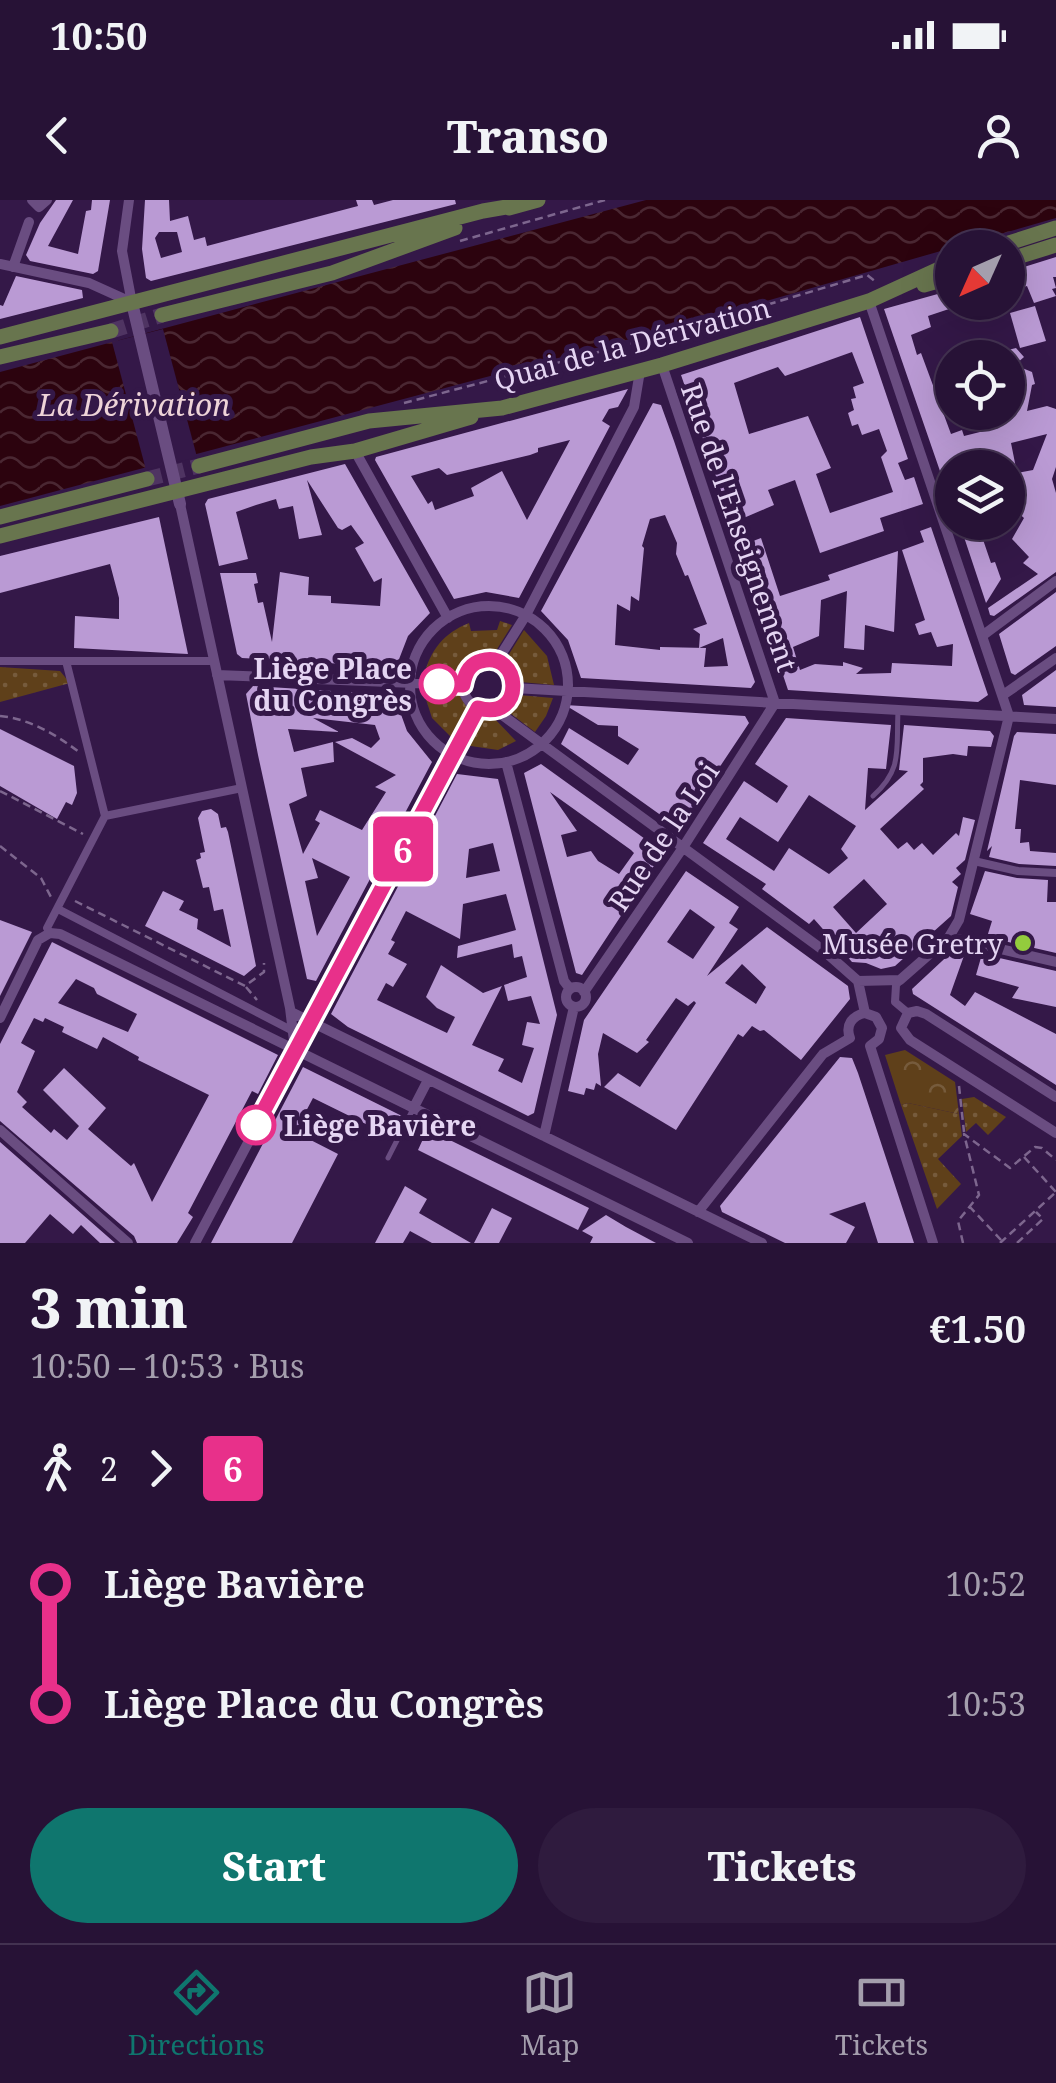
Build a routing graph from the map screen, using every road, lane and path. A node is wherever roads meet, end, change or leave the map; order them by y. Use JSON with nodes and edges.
{"nodes":[{"id":1,"x":32,"y":200,"type":"edge"},
{"id":2,"x":47,"y":200,"type":"edge"},
{"id":3,"x":129,"y":200,"type":"edge"},
{"id":4,"x":538,"y":200,"type":"edge"},
{"id":5,"x":495,"y":204,"type":"edge"},
{"id":6,"x":518,"y":204,"type":"junction"},
{"id":7,"x":29,"y":222,"type":"dead end"},
{"id":8,"x":1056,"y":228,"type":"edge"},
{"id":9,"x":1025,"y":238,"type":"edge"},
{"id":10,"x":1056,"y":245,"type":"edge"},
{"id":11,"x":1025,"y":255,"type":"edge"},
{"id":12,"x":0,"y":264,"type":"edge"},
{"id":13,"x":13,"y":267,"type":"junction"},
{"id":14,"x":935,"y":271,"type":"edge"},
{"id":15,"x":935,"y":281,"type":"edge"},
{"id":16,"x":890,"y":292,"type":"junction"},
{"id":17,"x":870,"y":300,"type":"junction"},
{"id":18,"x":132,"y":303,"type":"junction"},
{"id":19,"x":162,"y":316,"type":"tunnel mouth"},
{"id":20,"x":110,"y":331,"type":"tunnel mouth"},
{"id":21,"x":0,"y":337,"type":"edge"},
{"id":22,"x":0,"y":357,"type":"edge"},
{"id":23,"x":662,"y":365,"type":"junction"},
{"id":24,"x":640,"y":371,"type":"junction"},
{"id":25,"x":390,"y":407,"type":"dead end"},
{"id":26,"x":502,"y":408,"type":"junction"},
{"id":27,"x":355,"y":451,"type":"junction"},
{"id":28,"x":199,"y":466,"type":"tunnel mouth"},
{"id":29,"x":147,"y":479,"type":"tunnel mouth"},
{"id":30,"x":179,"y":498,"type":"junction"},
{"id":31,"x":0,"y":516,"type":"edge"},
{"id":32,"x":0,"y":536,"type":"edge"},
{"id":33,"x":1056,"y":581,"type":"edge"},
{"id":34,"x":526,"y":615,"type":"junction"},
{"id":35,"x":448,"y":618,"type":"junction"},
{"id":36,"x":982,"y":636,"type":"junction"},
{"id":37,"x":1056,"y":658,"type":"edge"},
{"id":38,"x":214,"y":660,"type":"junction"},
{"id":39,"x":66,"y":661,"type":"junction"},
{"id":40,"x":0,"y":662,"type":"edge"},
{"id":41,"x":498,"y":662,"type":"junction"},
{"id":42,"x":217,"y":676,"type":"junction"},
{"id":43,"x":410,"y":682,"type":"junction"},
{"id":44,"x":463,"y":685,"type":"junction"},
{"id":45,"x":514,"y":688,"type":"junction"},
{"id":46,"x":568,"y":692,"type":"junction"},
{"id":47,"x":1003,"y":695,"type":"junction"},
{"id":48,"x":776,"y":704,"type":"junction"},
{"id":49,"x":478,"y":708,"type":"junction"},
{"id":50,"x":494,"y":710,"type":"junction"},
{"id":51,"x":898,"y":710,"type":"junction"},
{"id":52,"x":0,"y":716,"type":"edge"},
{"id":53,"x":1009,"y":716,"type":"junction"},
{"id":54,"x":1056,"y":719,"type":"edge"},
{"id":55,"x":541,"y":744,"type":"junction"},
{"id":56,"x":452,"y":755,"type":"junction"},
{"id":57,"x":92,"y":762,"type":"junction"},
{"id":58,"x":506,"y":762,"type":"junction"},
{"id":59,"x":242,"y":788,"type":"junction"},
{"id":60,"x":0,"y":791,"type":"edge"},
{"id":61,"x":873,"y":796,"type":"dead end"},
{"id":62,"x":105,"y":816,"type":"junction"},
{"id":63,"x":93,"y":840,"type":"junction"},
{"id":64,"x":0,"y":846,"type":"edge"},
{"id":65,"x":682,"y":849,"type":"junction"},
{"id":66,"x":974,"y":861,"type":"junction"},
{"id":67,"x":1056,"y":873,"type":"edge"},
{"id":68,"x":64,"y":896,"type":"junction"},
{"id":69,"x":58,"y":909,"type":"junction"},
{"id":70,"x":50,"y":934,"type":"junction"},
{"id":71,"x":948,"y":937,"type":"junction"},
{"id":72,"x":1056,"y":962,"type":"edge"},
{"id":73,"x":264,"y":963,"type":"dead end"},
{"id":74,"x":858,"y":980,"type":"junction"},
{"id":75,"x":900,"y":980,"type":"junction"},
{"id":76,"x":570,"y":989,"type":"junction"},
{"id":77,"x":584,"y":992,"type":"junction"},
{"id":78,"x":574,"y":1007,"type":"junction"},
{"id":79,"x":291,"y":1012,"type":"junction"},
{"id":80,"x":865,"y":1013,"type":"junction"},
{"id":81,"x":908,"y":1013,"type":"junction"},
{"id":82,"x":0,"y":1018,"type":"edge"},
{"id":83,"x":312,"y":1022,"type":"junction"},
{"id":84,"x":882,"y":1028,"type":"junction"},
{"id":85,"x":902,"y":1028,"type":"junction"},
{"id":86,"x":293,"y":1031,"type":"junction"},
{"id":87,"x":850,"y":1038,"type":"junction"},
{"id":88,"x":870,"y":1046,"type":"junction"},
{"id":89,"x":295,"y":1050,"type":"junction"},
{"id":90,"x":957,"y":1070,"type":"junction"},
{"id":91,"x":428,"y":1080,"type":"junction"},
{"id":92,"x":1056,"y":1097,"type":"edge"},
{"id":93,"x":413,"y":1109,"type":"junction"},
{"id":94,"x":0,"y":1130,"type":"edge"},
{"id":95,"x":1056,"y":1132,"type":"edge"},
{"id":96,"x":964,"y":1134,"type":"junction"},
{"id":97,"x":544,"y":1136,"type":"junction"},
{"id":98,"x":1023,"y":1156,"type":"junction"},
{"id":99,"x":388,"y":1158,"type":"dead end"},
{"id":100,"x":1056,"y":1160,"type":"edge"},
{"id":101,"x":1056,"y":1192,"type":"edge"},
{"id":102,"x":969,"y":1206,"type":"junction"},
{"id":103,"x":1035,"y":1211,"type":"junction"},
{"id":104,"x":698,"y":1212,"type":"junction"},
{"id":105,"x":1001,"y":1242,"type":"edge"},
{"id":106,"x":128,"y":1243,"type":"edge"},
{"id":107,"x":195,"y":1243,"type":"edge"},
{"id":108,"x":688,"y":1243,"type":"edge"},
{"id":109,"x":762,"y":1243,"type":"edge"},
{"id":110,"x":933,"y":1243,"type":"edge"},
{"id":111,"x":963,"y":1243,"type":"edge"},
{"id":112,"x":1017,"y":1243,"type":"edge"}],
"edges":[{"from":1,"to":2,"type":"street"},
{"from":3,"to":18,"type":"street"},
{"from":4,"to":6,"type":"main road"},
{"from":5,"to":6,"type":"main road"},
{"from":5,"to":18,"type":"main road"},
{"from":6,"to":19,"type":"main road"},
{"from":7,"to":13,"type":"street"},
{"from":8,"to":9,"type":"main road"},
{"from":10,"to":11,"type":"main road"},
{"from":12,"to":13,"type":"street"},
{"from":13,"to":18,"type":"street"},
{"from":14,"to":16,"type":"main road","name":"Quai de la Dérivation"},
{"from":15,"to":16,"type":"main road"},
{"from":16,"to":17,"type":"main road","name":"Quai de la Dérivation"},
{"from":16,"to":25,"type":"path"},
{"from":17,"to":23,"type":"main road","name":"Quai de la Dérivation"},
{"from":17,"to":36,"type":"street"},
{"from":18,"to":21,"type":"main road"},
{"from":18,"to":30,"type":"street"},
{"from":20,"to":22,"type":"main road"},
{"from":23,"to":24,"type":"main road","name":"Quai de la Dérivation"},
{"from":23,"to":48,"type":"street","name":"Rue de l'Enseignement"},
{"from":24,"to":26,"type":"main road","name":"Quai de la Dérivation"},
{"from":24,"to":34,"type":"street"},
{"from":26,"to":27,"type":"main road"},
{"from":26,"to":28,"type":"main road","name":"Quai de la Dérivation"},
{"from":27,"to":30,"type":"main road"},
{"from":27,"to":35,"type":"street"},
{"from":29,"to":31,"type":"main road"},
{"from":30,"to":32,"type":"main road"},
{"from":30,"to":38,"type":"street"},
{"from":33,"to":36,"type":"street"},
{"from":34,"to":35,"type":"street"},
{"from":34,"to":41,"type":"street"},
{"from":34,"to":46,"type":"street"},
{"from":35,"to":43,"type":"street"},
{"from":36,"to":47,"type":"street"},
{"from":37,"to":47,"type":"street"},
{"from":38,"to":39,"type":"street"},
{"from":38,"to":42,"type":"street"},
{"from":39,"to":40,"type":"street"},
{"from":39,"to":57,"type":"street"},
{"from":41,"to":44,"type":"street"},
{"from":41,"to":45,"type":"street"},
{"from":42,"to":43,"type":"street"},
{"from":42,"to":59,"type":"street"},
{"from":43,"to":44,"type":"street"},
{"from":43,"to":56,"type":"street"},
{"from":44,"to":49,"type":"street"},
{"from":45,"to":46,"type":"street"},
{"from":45,"to":50,"type":"street"},
{"from":46,"to":48,"type":"street"},
{"from":46,"to":55,"type":"street"},
{"from":47,"to":53,"type":"street"},
{"from":48,"to":51,"type":"street"},
{"from":48,"to":65,"type":"street","name":"Rue de la Loi"},
{"from":49,"to":50,"type":"street"},
{"from":49,"to":56,"type":"street"},
{"from":50,"to":55,"type":"street"},
{"from":51,"to":53,"type":"street"},
{"from":51,"to":61,"type":"lane"},
{"from":52,"to":57,"type":"path"},
{"from":53,"to":54,"type":"street"},
{"from":53,"to":66,"type":"street"},
{"from":55,"to":58,"type":"street"},
{"from":55,"to":65,"type":"street"},
{"from":56,"to":58,"type":"street"},
{"from":56,"to":83,"type":"street"},
{"from":57,"to":62,"type":"street"},
{"from":58,"to":76,"type":"street","name":"Rue de la Loi"},
{"from":59,"to":62,"type":"street"},
{"from":59,"to":79,"type":"street"},
{"from":60,"to":63,"type":"path"},
{"from":62,"to":63,"type":"street"},
{"from":63,"to":68,"type":"street"},
{"from":64,"to":69,"type":"path"},
{"from":65,"to":74,"type":"street"},
{"from":65,"to":77,"type":"street","name":"Rue de la Loi"},
{"from":66,"to":67,"type":"street"},
{"from":66,"to":71,"type":"street"},
{"from":68,"to":69,"type":"street"},
{"from":68,"to":73,"type":"path"},
{"from":69,"to":70,"type":"street"},
{"from":69,"to":86,"type":"street"},
{"from":70,"to":82,"type":"street"},
{"from":70,"to":89,"type":"street"},
{"from":71,"to":72,"type":"street"},
{"from":71,"to":75,"type":"street"},
{"from":74,"to":75,"type":"street"},
{"from":74,"to":80,"type":"street"},
{"from":75,"to":81,"type":"street"},
{"from":76,"to":77,"type":"street"},
{"from":76,"to":78,"type":"street","name":"Rue de la Loi"},
{"from":77,"to":78,"type":"street","name":"Rue de la Loi"},
{"from":78,"to":97,"type":"street","name":"Rue de la Loi"},
{"from":79,"to":83,"type":"street"},
{"from":79,"to":86,"type":"street"},
{"from":80,"to":84,"type":"street"},
{"from":80,"to":87,"type":"street"},
{"from":81,"to":85,"type":"street"},
{"from":81,"to":92,"type":"street"},
{"from":83,"to":89,"type":"street"},
{"from":83,"to":91,"type":"street"},
{"from":84,"to":85,"type":"street"},
{"from":84,"to":88,"type":"street"},
{"from":85,"to":90,"type":"street"},
{"from":86,"to":89,"type":"street"},
{"from":87,"to":88,"type":"street"},
{"from":87,"to":104,"type":"street"},
{"from":88,"to":110,"type":"street"},
{"from":89,"to":93,"type":"street"},
{"from":89,"to":107,"type":"street"},
{"from":90,"to":95,"type":"street"},
{"from":90,"to":96,"type":"path"},
{"from":91,"to":93,"type":"street"},
{"from":91,"to":97,"type":"street"},
{"from":93,"to":99,"type":"lane"},
{"from":93,"to":108,"type":"street"},
{"from":94,"to":106,"type":"street"},
{"from":96,"to":98,"type":"path"},
{"from":96,"to":102,"type":"path"},
{"from":97,"to":104,"type":"street"},
{"from":98,"to":100,"type":"path"},
{"from":98,"to":101,"type":"path"},
{"from":101,"to":103,"type":"path"},
{"from":102,"to":105,"type":"path"},
{"from":102,"to":111,"type":"path"},
{"from":103,"to":105,"type":"path"},
{"from":103,"to":112,"type":"path"},
{"from":104,"to":109,"type":"street"}]}
